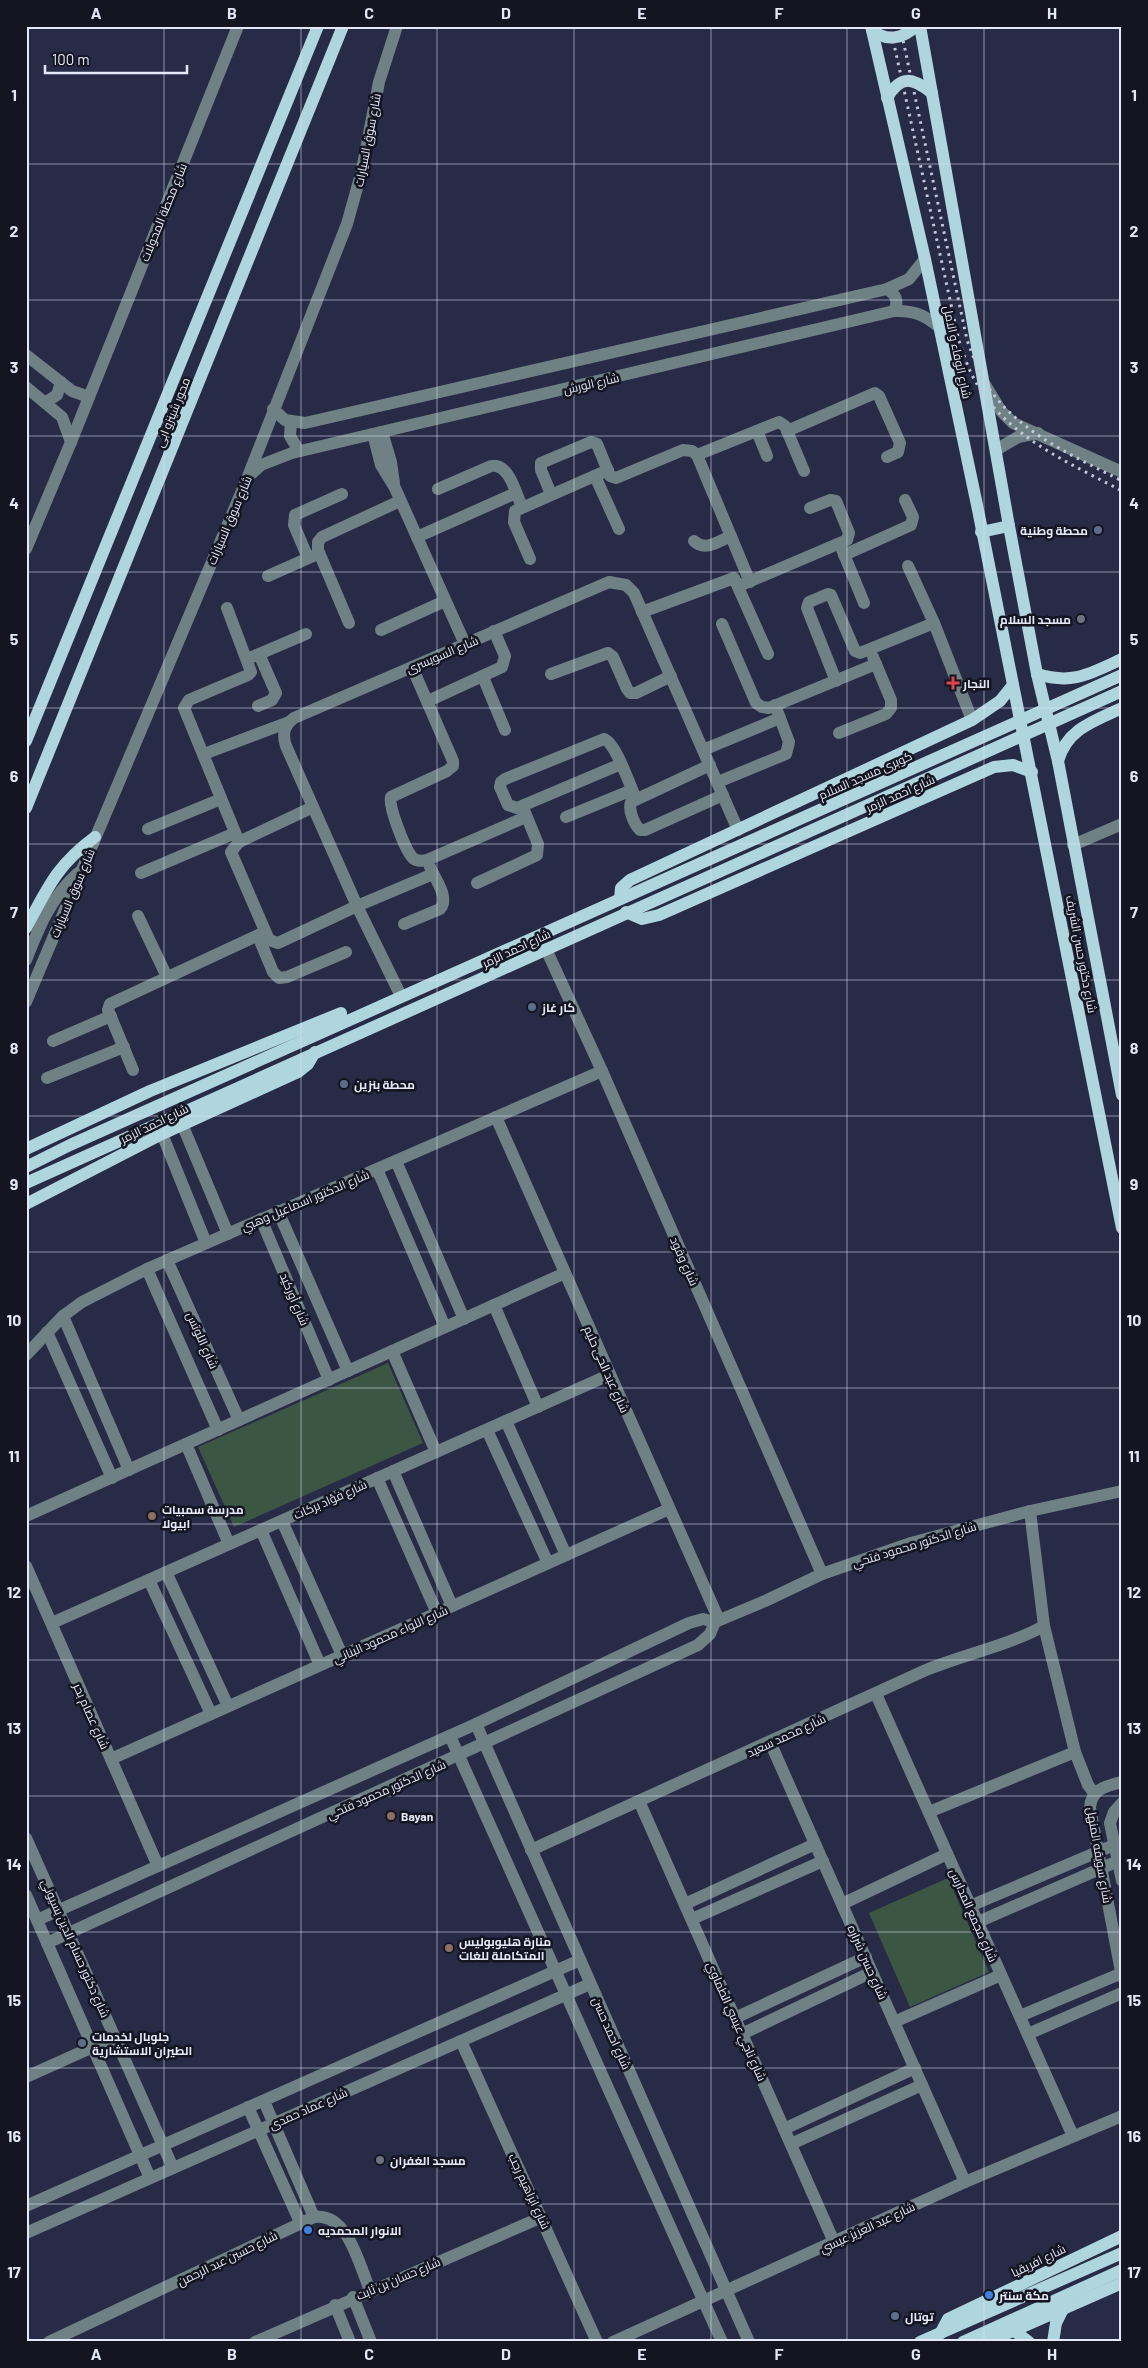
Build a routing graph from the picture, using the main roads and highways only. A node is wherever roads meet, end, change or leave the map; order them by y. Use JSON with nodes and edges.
{"nodes":[{"id":1,"x":318,"y":26,"type":"edge"},
{"id":2,"x":343,"y":26,"type":"edge"},
{"id":3,"x":916,"y":26,"type":"edge"},
{"id":4,"x":920,"y":26,"type":"edge"},
{"id":5,"x":871,"y":28,"type":"edge"},
{"id":6,"x":932,"y":93,"type":"junction"},
{"id":7,"x":887,"y":98,"type":"junction"},
{"id":8,"x":1009,"y":526,"type":"junction"},
{"id":9,"x":981,"y":532,"type":"junction"},
{"id":10,"x":1122,"y":660,"type":"edge"},
{"id":11,"x":1037,"y":674,"type":"junction"},
{"id":12,"x":1122,"y":675,"type":"edge"},
{"id":13,"x":1082,"y":677,"type":"junction"},
{"id":14,"x":1013,"y":685,"type":"junction"},
{"id":15,"x":1122,"y":691,"type":"edge"},
{"id":16,"x":1122,"y":708,"type":"edge"},
{"id":17,"x":972,"y":720,"type":"junction"},
{"id":18,"x":1091,"y":722,"type":"junction"},
{"id":19,"x":26,"y":741,"type":"edge"},
{"id":20,"x":1058,"y":761,"type":"junction"},
{"id":21,"x":984,"y":771,"type":"junction"},
{"id":22,"x":1032,"y":772,"type":"junction"},
{"id":23,"x":26,"y":808,"type":"edge"},
{"id":24,"x":95,"y":837,"type":"road end"},
{"id":25,"x":620,"y":899,"type":"junction"},
{"id":26,"x":626,"y":912,"type":"junction"},
{"id":27,"x":26,"y":928,"type":"edge"},
{"id":28,"x":381,"y":1004,"type":"junction"},
{"id":29,"x":314,"y":1052,"type":"junction"},
{"id":30,"x":1122,"y":1095,"type":"edge"},
{"id":31,"x":26,"y":1149,"type":"edge"},
{"id":32,"x":26,"y":1167,"type":"edge"},
{"id":33,"x":26,"y":1183,"type":"edge"},
{"id":34,"x":26,"y":1204,"type":"edge"},
{"id":35,"x":1122,"y":1228,"type":"edge"},
{"id":36,"x":1122,"y":2236,"type":"edge"},
{"id":37,"x":1122,"y":2253,"type":"edge"},
{"id":38,"x":1122,"y":2270,"type":"edge"},
{"id":39,"x":1122,"y":2283,"type":"edge"},
{"id":40,"x":1063,"y":2309,"type":"junction"},
{"id":41,"x":1013,"y":2330,"type":"junction"},
{"id":42,"x":940,"y":2334,"type":"junction"},
{"id":43,"x":920,"y":2342,"type":"edge"},
{"id":44,"x":963,"y":2342,"type":"edge"},
{"id":45,"x":988,"y":2342,"type":"edge"},
{"id":46,"x":1029,"y":2342,"type":"edge"},
{"id":47,"x":1053,"y":2342,"type":"edge"}],
"edges":[{"from":1,"to":19,"type":"main road","name":"محور شينزو ابى"},
{"from":2,"to":23,"type":"main road","name":"محور شينزو ابى"},
{"from":3,"to":5,"type":"main road"},
{"from":4,"to":6,"type":"main road","name":"شارع الوفاء و الامل"},
{"from":5,"to":7,"type":"main road","name":"شارع الوفاء و الامل"},
{"from":6,"to":7,"type":"main road"},
{"from":6,"to":8,"type":"main road","name":"شارع الوفاء و الامل"},
{"from":7,"to":9,"type":"main road","name":"شارع الوفاء و الامل"},
{"from":8,"to":9,"type":"main road"},
{"from":8,"to":11,"type":"main road","name":"شارع الوفاء و الامل"},
{"from":9,"to":14,"type":"main road","name":"شارع الوفاء و الامل"},
{"from":10,"to":13,"type":"main road"},
{"from":11,"to":13,"type":"main road"},
{"from":11,"to":20,"type":"main road","name":"شارع دكتور حسن الشريف"},
{"from":12,"to":25,"type":"main road","name":"كوبرى مسجد السلام"},
{"from":13,"to":18,"type":"main road"},
{"from":14,"to":17,"type":"main road"},
{"from":14,"to":22,"type":"main road","name":"شارع دكتور حسن الشريف"},
{"from":15,"to":26,"type":"main road"},
{"from":16,"to":18,"type":"main road"},
{"from":17,"to":21,"type":"main road"},
{"from":17,"to":25,"type":"main road"},
{"from":18,"to":20,"type":"main road"},
{"from":20,"to":30,"type":"main road","name":"شارع دكتور حسن الشريف"},
{"from":21,"to":22,"type":"main road","name":"شارع احمد الزمر"},
{"from":21,"to":26,"type":"main road","name":"شارع احمد الزمر"},
{"from":22,"to":35,"type":"main road","name":"شارع دكتور حسن الشريف"},
{"from":24,"to":27,"type":"main road"},
{"from":25,"to":28,"type":"main road","name":"شارع احمد الزمر"},
{"from":26,"to":29,"type":"main road","name":"شارع احمد الزمر"},
{"from":28,"to":31,"type":"main road","name":"شارع احمد الزمر"},
{"from":28,"to":32,"type":"main road"},
{"from":29,"to":33,"type":"main road"},
{"from":29,"to":34,"type":"main road","name":"شارع احمد الزمر"},
{"from":36,"to":42,"type":"main road","name":"شارع افريقيا"},
{"from":37,"to":42,"type":"main road"},
{"from":38,"to":44,"type":"main road"},
{"from":39,"to":40,"type":"main road"},
{"from":40,"to":41,"type":"main road"},
{"from":40,"to":47,"type":"main road"},
{"from":41,"to":45,"type":"main road"},
{"from":41,"to":46,"type":"main road"},
{"from":42,"to":43,"type":"main road","name":"شارع افريقيا"}]}
